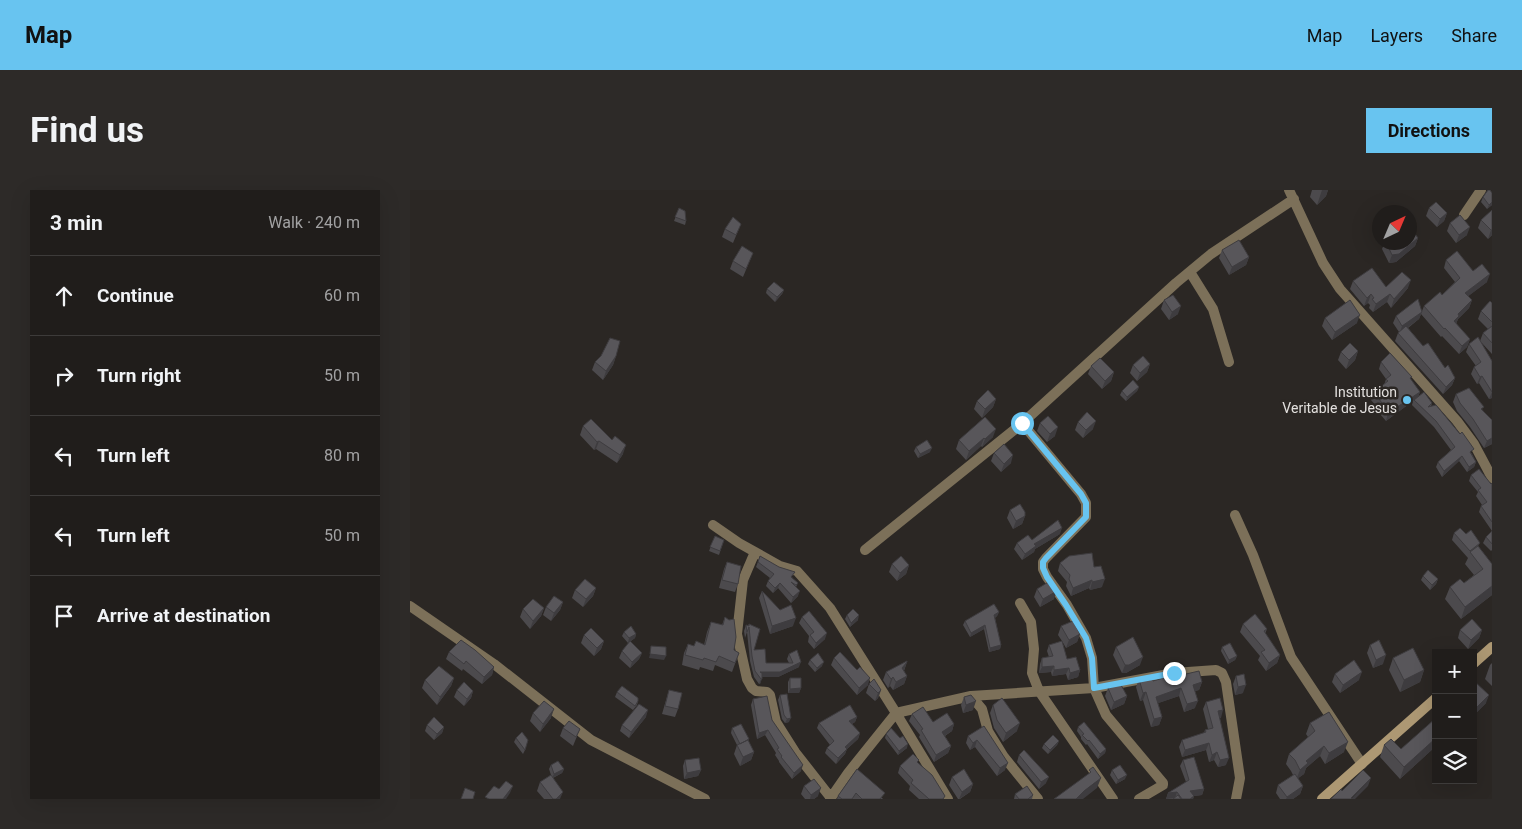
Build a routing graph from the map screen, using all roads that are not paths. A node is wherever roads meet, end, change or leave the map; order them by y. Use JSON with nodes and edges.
{"nodes":[{"id":1,"x":1482,"y":190,"type":"edge"},
{"id":2,"x":1292,"y":195,"type":"edge"},
{"id":3,"x":1464,"y":215,"type":"dead end"},
{"id":4,"x":1190,"y":272,"type":"junction"},
{"id":5,"x":1229,"y":362,"type":"dead end"},
{"id":6,"x":1022,"y":423,"type":"junction"},
{"id":7,"x":1492,"y":478,"type":"edge"},
{"id":8,"x":1235,"y":515,"type":"dead end"},
{"id":9,"x":713,"y":525,"type":"dead end"},
{"id":10,"x":865,"y":550,"type":"dead end"},
{"id":11,"x":755,"y":552,"type":"junction"},
{"id":12,"x":1020,"y":603,"type":"dead end"},
{"id":13,"x":410,"y":606,"type":"edge"},
{"id":14,"x":1492,"y":648,"type":"edge"},
{"id":15,"x":1477,"y":661,"type":"edge"},
{"id":16,"x":1094,"y":688,"type":"junction"},
{"id":17,"x":1039,"y":691,"type":"junction"},
{"id":18,"x":971,"y":696,"type":"junction"},
{"id":19,"x":1432,"y":702,"type":"edge"},
{"id":20,"x":896,"y":714,"type":"junction"},
{"id":21,"x":1362,"y":764,"type":"junction"},
{"id":22,"x":830,"y":798,"type":"edge"},
{"id":23,"x":705,"y":799,"type":"edge"},
{"id":24,"x":948,"y":799,"type":"edge"},
{"id":25,"x":1038,"y":799,"type":"edge"},
{"id":26,"x":1113,"y":799,"type":"edge"},
{"id":27,"x":1139,"y":799,"type":"edge"},
{"id":28,"x":1236,"y":799,"type":"edge"},
{"id":29,"x":1322,"y":799,"type":"edge"}],
"edges":[{"from":1,"to":3,"type":"street"},
{"from":2,"to":4,"type":"street"},
{"from":2,"to":7,"type":"street"},
{"from":4,"to":5,"type":"street"},
{"from":4,"to":6,"type":"street"},
{"from":6,"to":10,"type":"street"},
{"from":6,"to":16,"type":"street"},
{"from":8,"to":21,"type":"street"},
{"from":9,"to":11,"type":"street"},
{"from":11,"to":20,"type":"street"},
{"from":11,"to":22,"type":"street"},
{"from":12,"to":17,"type":"street"},
{"from":13,"to":23,"type":"street"},
{"from":14,"to":15,"type":"main road"},
{"from":16,"to":17,"type":"street"},
{"from":16,"to":27,"type":"street"},
{"from":16,"to":28,"type":"street"},
{"from":17,"to":18,"type":"street"},
{"from":17,"to":26,"type":"street"},
{"from":18,"to":20,"type":"street"},
{"from":18,"to":25,"type":"street"},
{"from":19,"to":21,"type":"main road"},
{"from":20,"to":22,"type":"street"},
{"from":20,"to":24,"type":"street"},
{"from":21,"to":29,"type":"main road"}]}
